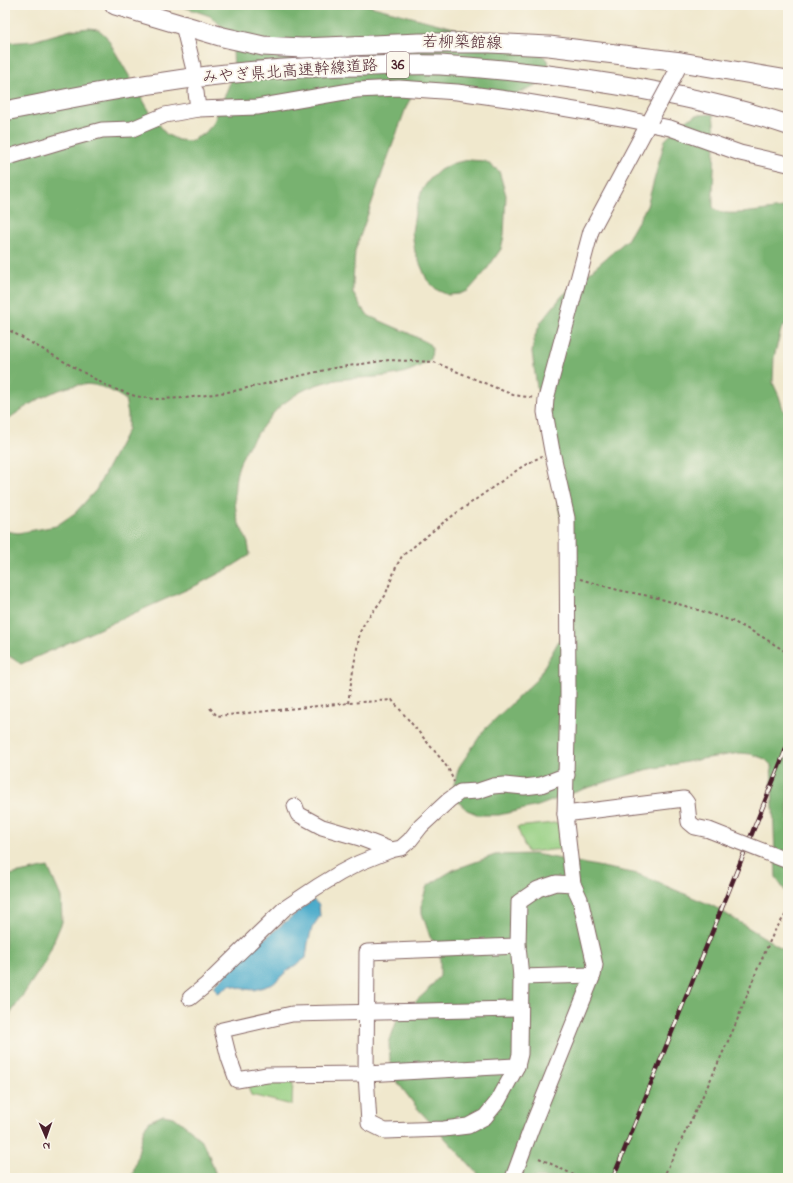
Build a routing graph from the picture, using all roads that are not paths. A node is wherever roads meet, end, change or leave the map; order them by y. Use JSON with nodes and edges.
{"nodes":[{"id":1,"x":115,"y":5,"type":"edge"},
{"id":2,"x":183,"y":25,"type":"junction"},
{"id":3,"x":681,"y":62,"type":"junction"},
{"id":4,"x":193,"y":66,"type":"dead end"},
{"id":5,"x":788,"y":80,"type":"edge"},
{"id":6,"x":196,"y":92,"type":"dead end"},
{"id":7,"x":198,"y":109,"type":"junction"},
{"id":8,"x":5,"y":111,"type":"edge"},
{"id":9,"x":650,"y":121,"type":"junction"},
{"id":10,"x":788,"y":125,"type":"edge"},
{"id":11,"x":5,"y":158,"type":"edge"},
{"id":12,"x":788,"y":164,"type":"edge"},
{"id":13,"x":567,"y":775,"type":"junction"},
{"id":14,"x":295,"y":806,"type":"dead end"},
{"id":15,"x":565,"y":814,"type":"junction"},
{"id":16,"x":391,"y":850,"type":"junction"},
{"id":17,"x":788,"y":861,"type":"edge"},
{"id":18,"x":573,"y":884,"type":"junction"},
{"id":19,"x":518,"y":946,"type":"junction"},
{"id":20,"x":593,"y":975,"type":"junction"},
{"id":21,"x":521,"y":977,"type":"junction"},
{"id":22,"x":190,"y":998,"type":"dead end"},
{"id":23,"x":520,"y":1009,"type":"junction"},
{"id":24,"x":366,"y":1013,"type":"junction"},
{"id":25,"x":517,"y":1066,"type":"junction"},
{"id":26,"x":366,"y":1074,"type":"junction"},
{"id":27,"x":513,"y":1178,"type":"edge"}],
"edges":[{"from":1,"to":2,"type":"main road","name":"若柳築館線"},
{"from":2,"to":3,"type":"main road","name":"若柳築館線"},
{"from":2,"to":4,"type":"street"},
{"from":3,"to":5,"type":"main road","name":"若柳築館線"},
{"from":3,"to":9,"type":"street","bridge":true},
{"from":6,"to":7,"type":"street"},
{"from":7,"to":9,"type":"street"},
{"from":7,"to":11,"type":"street"},
{"from":8,"to":10,"type":"main road","name":"みやぎ県北高速幹線道路","number":"36"},
{"from":9,"to":12,"type":"street"},
{"from":9,"to":13,"type":"street"},
{"from":13,"to":15,"type":"street"},
{"from":13,"to":16,"type":"street"},
{"from":14,"to":16,"type":"street"},
{"from":15,"to":17,"type":"street","bridge":true},
{"from":15,"to":18,"type":"street"},
{"from":16,"to":22,"type":"street"},
{"from":18,"to":19,"type":"street"},
{"from":18,"to":20,"type":"street"},
{"from":19,"to":21,"type":"street"},
{"from":19,"to":24,"type":"street"},
{"from":20,"to":21,"type":"street"},
{"from":20,"to":27,"type":"street"},
{"from":21,"to":23,"type":"street"},
{"from":23,"to":24,"type":"street"},
{"from":23,"to":25,"type":"street"},
{"from":24,"to":26,"type":"street"},
{"from":24,"to":26,"type":"street"},
{"from":25,"to":26,"type":"street"},
{"from":25,"to":26,"type":"street"}]}
